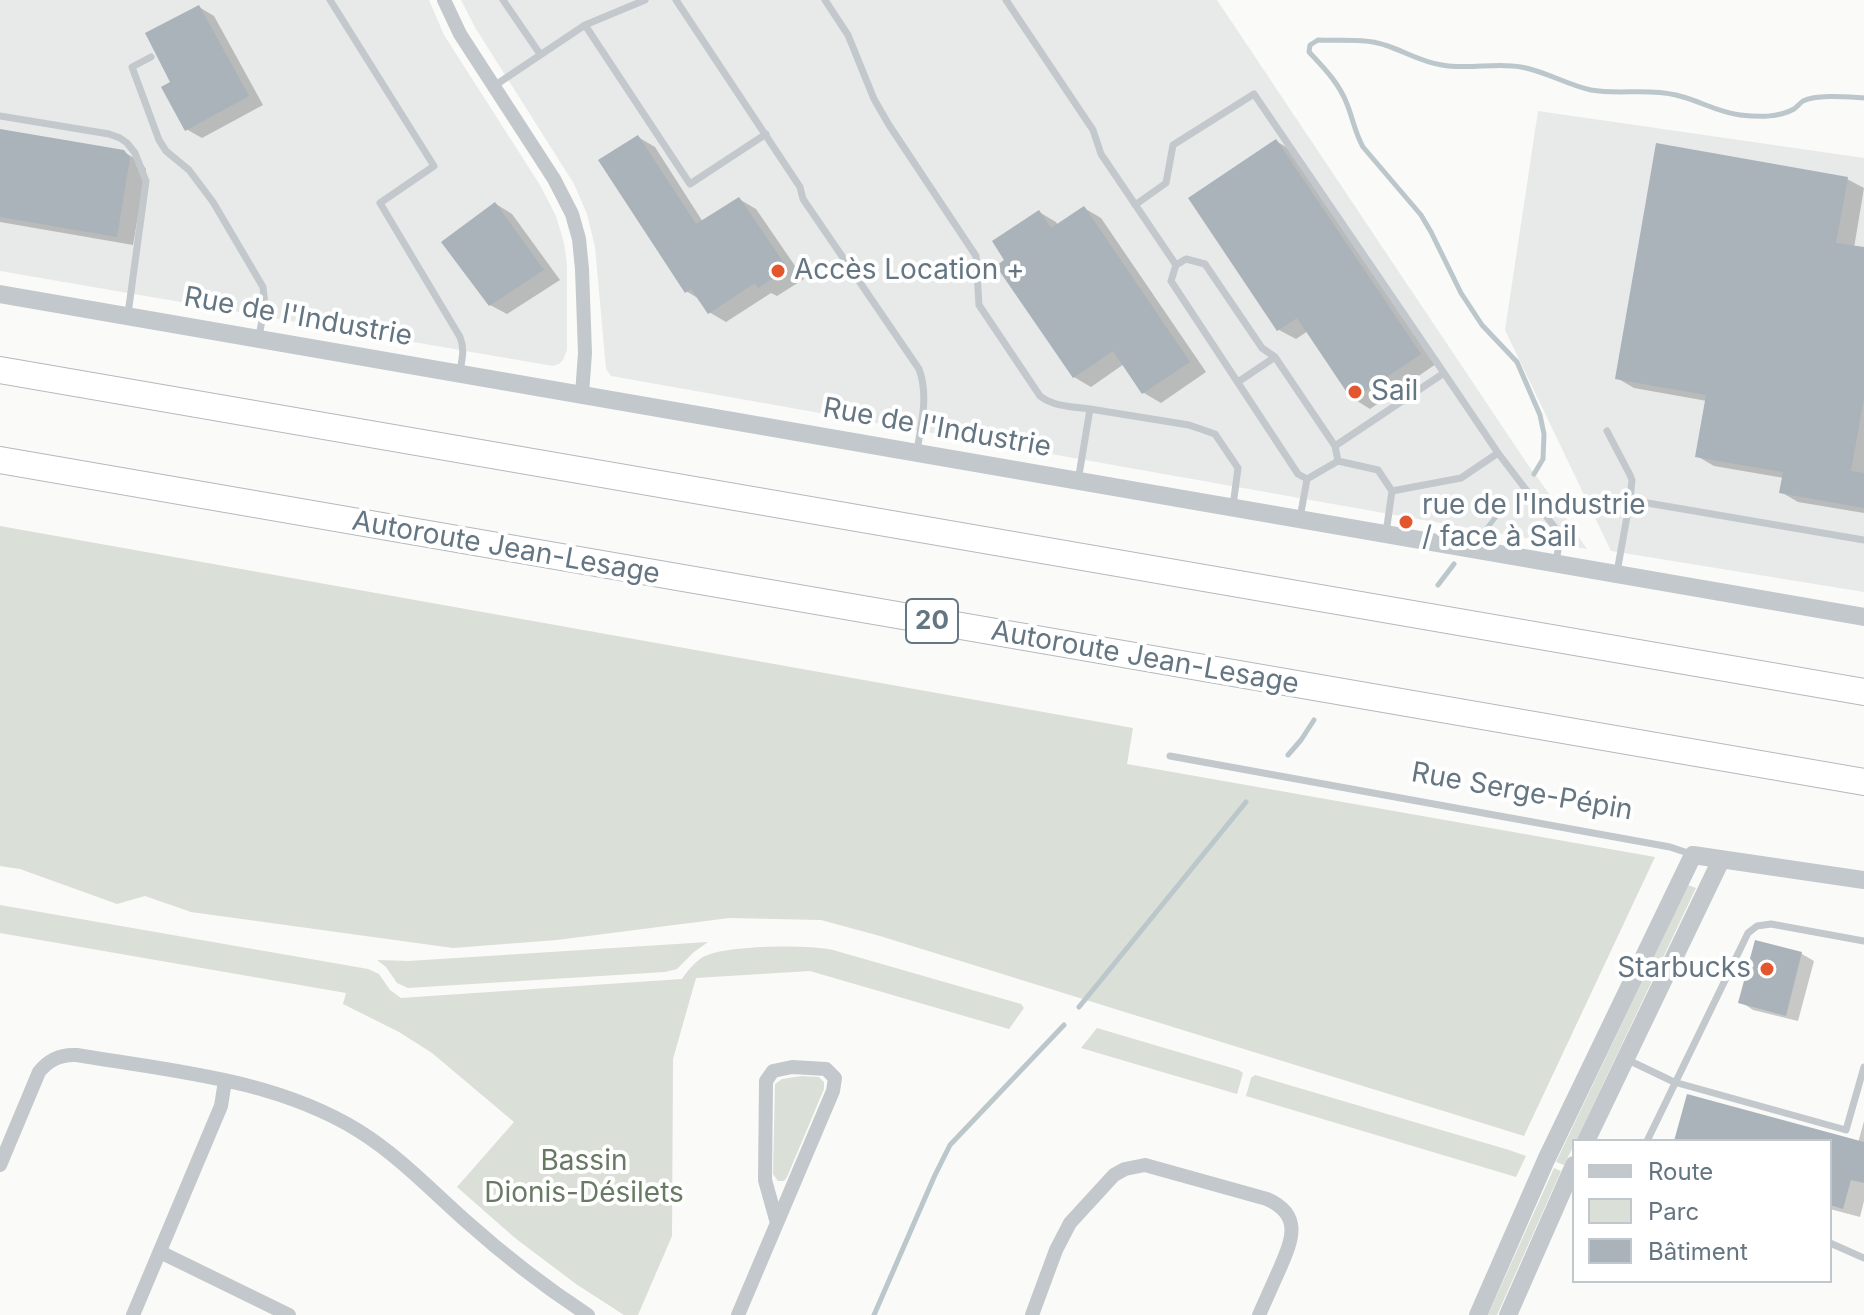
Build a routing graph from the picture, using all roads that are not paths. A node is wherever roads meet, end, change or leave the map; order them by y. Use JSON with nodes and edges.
{"nodes":[{"id":1,"x":330,"y":0,"type":"edge"},
{"id":2,"x":444,"y":0,"type":"edge"},
{"id":3,"x":503,"y":0,"type":"edge"},
{"id":4,"x":645,"y":0,"type":"edge"},
{"id":5,"x":676,"y":0,"type":"edge"},
{"id":6,"x":825,"y":0,"type":"edge"},
{"id":7,"x":1006,"y":0,"type":"edge"},
{"id":8,"x":585,"y":25,"type":"junction"},
{"id":9,"x":540,"y":54,"type":"junction"},
{"id":10,"x":151,"y":57,"type":"dead end"},
{"id":11,"x":493,"y":86,"type":"junction"},
{"id":12,"x":0,"y":116,"type":"edge"},
{"id":13,"x":766,"y":134,"type":"junction"},
{"id":14,"x":1135,"y":205,"type":"junction"},
{"id":15,"x":1176,"y":265,"type":"junction"},
{"id":16,"x":0,"y":294,"type":"edge"},
{"id":17,"x":127,"y":316,"type":"junction"},
{"id":18,"x":259,"y":339,"type":"junction"},
{"id":19,"x":1275,"y":357,"type":"junction"},
{"id":20,"x":0,"y":370,"type":"edge"},
{"id":21,"x":459,"y":373,"type":"junction"},
{"id":22,"x":1444,"y":373,"type":"junction"},
{"id":23,"x":1238,"y":382,"type":"junction"},
{"id":24,"x":582,"y":394,"type":"junction"},
{"id":25,"x":1090,"y":409,"type":"junction"},
{"id":26,"x":1607,"y":431,"type":"dead end"},
{"id":27,"x":1335,"y":446,"type":"junction"},
{"id":28,"x":916,"y":453,"type":"junction"},
{"id":29,"x":1498,"y":453,"type":"junction"},
{"id":30,"x":0,"y":460,"type":"edge"},
{"id":31,"x":1338,"y":461,"type":"junction"},
{"id":32,"x":1307,"y":479,"type":"junction"},
{"id":33,"x":1078,"y":481,"type":"junction"},
{"id":34,"x":1392,"y":491,"type":"junction"},
{"id":35,"x":1630,"y":500,"type":"junction"},
{"id":36,"x":1232,"y":508,"type":"junction"},
{"id":37,"x":1300,"y":520,"type":"junction"},
{"id":38,"x":1385,"y":535,"type":"junction"},
{"id":39,"x":1864,"y":540,"type":"edge"},
{"id":40,"x":1556,"y":564,"type":"junction"},
{"id":41,"x":1617,"y":575,"type":"junction"},
{"id":42,"x":1864,"y":617,"type":"edge"},
{"id":43,"x":1864,"y":692,"type":"edge"},
{"id":44,"x":1170,"y":756,"type":"dead end"},
{"id":45,"x":1864,"y":782,"type":"edge"},
{"id":46,"x":1693,"y":855,"type":"junction"},
{"id":47,"x":1721,"y":860,"type":"junction"},
{"id":48,"x":1864,"y":880,"type":"edge"},
{"id":49,"x":1864,"y":941,"type":"edge"},
{"id":50,"x":1626,"y":1059,"type":"junction"},
{"id":51,"x":1864,"y":1067,"type":"edge"},
{"id":52,"x":225,"y":1081,"type":"junction"},
{"id":53,"x":1674,"y":1082,"type":"junction"},
{"id":54,"x":1587,"y":1139,"type":"edge"},
{"id":55,"x":1648,"y":1139,"type":"edge"},
{"id":56,"x":0,"y":1165,"type":"edge"},
{"id":57,"x":1572,"y":1170,"type":"edge"},
{"id":58,"x":777,"y":1223,"type":"junction"},
{"id":59,"x":1832,"y":1244,"type":"edge"},
{"id":60,"x":160,"y":1252,"type":"junction"},
{"id":61,"x":1864,"y":1258,"type":"edge"},
{"id":62,"x":133,"y":1315,"type":"edge"},
{"id":63,"x":289,"y":1315,"type":"edge"},
{"id":64,"x":588,"y":1315,"type":"edge"},
{"id":65,"x":738,"y":1315,"type":"edge"},
{"id":66,"x":1032,"y":1315,"type":"edge"},
{"id":67,"x":1259,"y":1315,"type":"edge"},
{"id":68,"x":1478,"y":1315,"type":"edge"},
{"id":69,"x":1508,"y":1315,"type":"edge"}],
"edges":[{"from":1,"to":21,"type":"lane"},
{"from":2,"to":11,"type":"street"},
{"from":3,"to":9,"type":"lane"},
{"from":4,"to":8,"type":"lane"},
{"from":5,"to":13,"type":"lane"},
{"from":6,"to":25,"type":"lane"},
{"from":7,"to":14,"type":"lane"},
{"from":8,"to":9,"type":"lane"},
{"from":8,"to":13,"type":"lane"},
{"from":9,"to":11,"type":"lane"},
{"from":10,"to":18,"type":"lane"},
{"from":11,"to":24,"type":"street"},
{"from":12,"to":17,"type":"lane"},
{"from":13,"to":28,"type":"lane"},
{"from":14,"to":15,"type":"lane"},
{"from":14,"to":22,"type":"lane"},
{"from":15,"to":19,"type":"lane"},
{"from":15,"to":23,"type":"lane"},
{"from":16,"to":17,"type":"street","name":"Rue de l'Industrie"},
{"from":17,"to":18,"type":"street","name":"Rue de l'Industrie"},
{"from":18,"to":21,"type":"street","name":"Rue de l'Industrie"},
{"from":19,"to":23,"type":"lane"},
{"from":19,"to":27,"type":"lane"},
{"from":20,"to":43,"type":"highway"},
{"from":21,"to":24,"type":"street","name":"Rue de l'Industrie"},
{"from":22,"to":27,"type":"lane"},
{"from":22,"to":29,"type":"lane"},
{"from":23,"to":32,"type":"lane"},
{"from":24,"to":28,"type":"street","name":"Rue de l'Industrie"},
{"from":25,"to":33,"type":"lane"},
{"from":25,"to":36,"type":"lane"},
{"from":26,"to":35,"type":"lane"},
{"from":27,"to":31,"type":"lane"},
{"from":28,"to":33,"type":"street","name":"Rue de l'Industrie"},
{"from":29,"to":34,"type":"lane"},
{"from":29,"to":40,"type":"lane"},
{"from":30,"to":45,"type":"highway","name":"Autoroute Jean-Lesage","number":"20"},
{"from":31,"to":32,"type":"lane"},
{"from":31,"to":34,"type":"lane"},
{"from":32,"to":37,"type":"lane"},
{"from":33,"to":36,"type":"street","name":"Rue de l'Industrie"},
{"from":34,"to":38,"type":"lane"},
{"from":35,"to":39,"type":"lane"},
{"from":35,"to":41,"type":"lane"},
{"from":36,"to":37,"type":"street","name":"Rue de l'Industrie"},
{"from":37,"to":38,"type":"street","name":"Rue de l'Industrie"},
{"from":38,"to":40,"type":"street","name":"Rue de l'Industrie"},
{"from":40,"to":41,"type":"street","name":"Rue de l'Industrie"},
{"from":41,"to":42,"type":"street","name":"Rue de l'Industrie"},
{"from":44,"to":46,"type":"lane","name":"Rue Serge-Pépin"},
{"from":46,"to":47,"type":"street","name":"Rue Serge-Pépin"},
{"from":46,"to":68,"type":"street"},
{"from":47,"to":48,"type":"street","name":"Rue Serge-Pépin"},
{"from":47,"to":50,"type":"street"},
{"from":49,"to":53,"type":"lane"},
{"from":50,"to":53,"type":"lane"},
{"from":50,"to":54,"type":"street"},
{"from":51,"to":53,"type":"lane"},
{"from":52,"to":56,"type":"street"},
{"from":52,"to":60,"type":"street"},
{"from":52,"to":64,"type":"street"},
{"from":53,"to":55,"type":"lane"},
{"from":57,"to":69,"type":"street"},
{"from":58,"to":58,"type":"street"},
{"from":58,"to":65,"type":"street"},
{"from":59,"to":61,"type":"lane"},
{"from":60,"to":62,"type":"street"},
{"from":60,"to":63,"type":"street"},
{"from":66,"to":67,"type":"street"}]}
